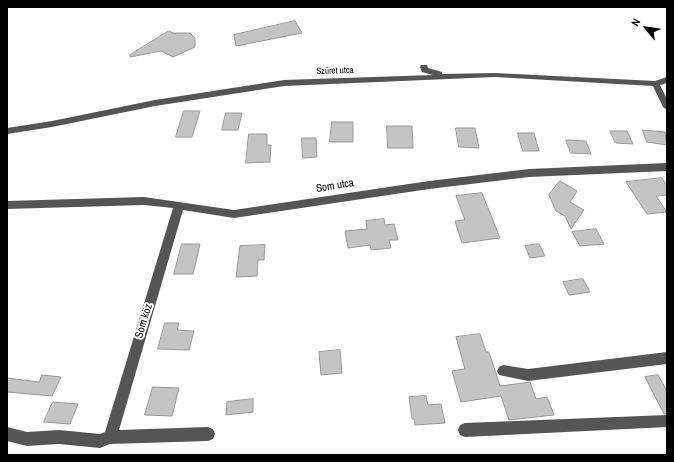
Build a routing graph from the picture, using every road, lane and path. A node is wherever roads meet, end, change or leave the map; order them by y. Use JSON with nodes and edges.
{"nodes":[{"id":1,"x":424,"y":67,"type":"dead end"},
{"id":2,"x":453,"y":76,"type":"junction"},
{"id":3,"x":667,"y":80,"type":"edge"},
{"id":4,"x":656,"y":84,"type":"junction"},
{"id":5,"x":667,"y":108,"type":"edge"},
{"id":6,"x":7,"y":131,"type":"edge"},
{"id":7,"x":667,"y":167,"type":"edge"},
{"id":8,"x":7,"y":205,"type":"edge"},
{"id":9,"x":179,"y":206,"type":"junction"},
{"id":10,"x":667,"y":358,"type":"edge"},
{"id":11,"x":502,"y":372,"type":"dead end"},
{"id":12,"x":667,"y":421,"type":"edge"},
{"id":13,"x":465,"y":430,"type":"dead end"},
{"id":14,"x":7,"y":434,"type":"edge"},
{"id":15,"x":208,"y":434,"type":"dead end"},
{"id":16,"x":110,"y":437,"type":"junction"}],
"edges":[{"from":1,"to":2,"type":"street"},
{"from":2,"to":4,"type":"street","name":"Szüret utca"},
{"from":2,"to":6,"type":"street","name":"Szüret utca"},
{"from":3,"to":4,"type":"street","name":"Szüret utca"},
{"from":4,"to":5,"type":"street"},
{"from":7,"to":9,"type":"street","name":"Som utca"},
{"from":8,"to":9,"type":"street","name":"Som utca"},
{"from":9,"to":16,"type":"street","name":"Som köz"},
{"from":10,"to":11,"type":"street"},
{"from":12,"to":13,"type":"street"},
{"from":14,"to":16,"type":"street"},
{"from":15,"to":16,"type":"street"}]}
